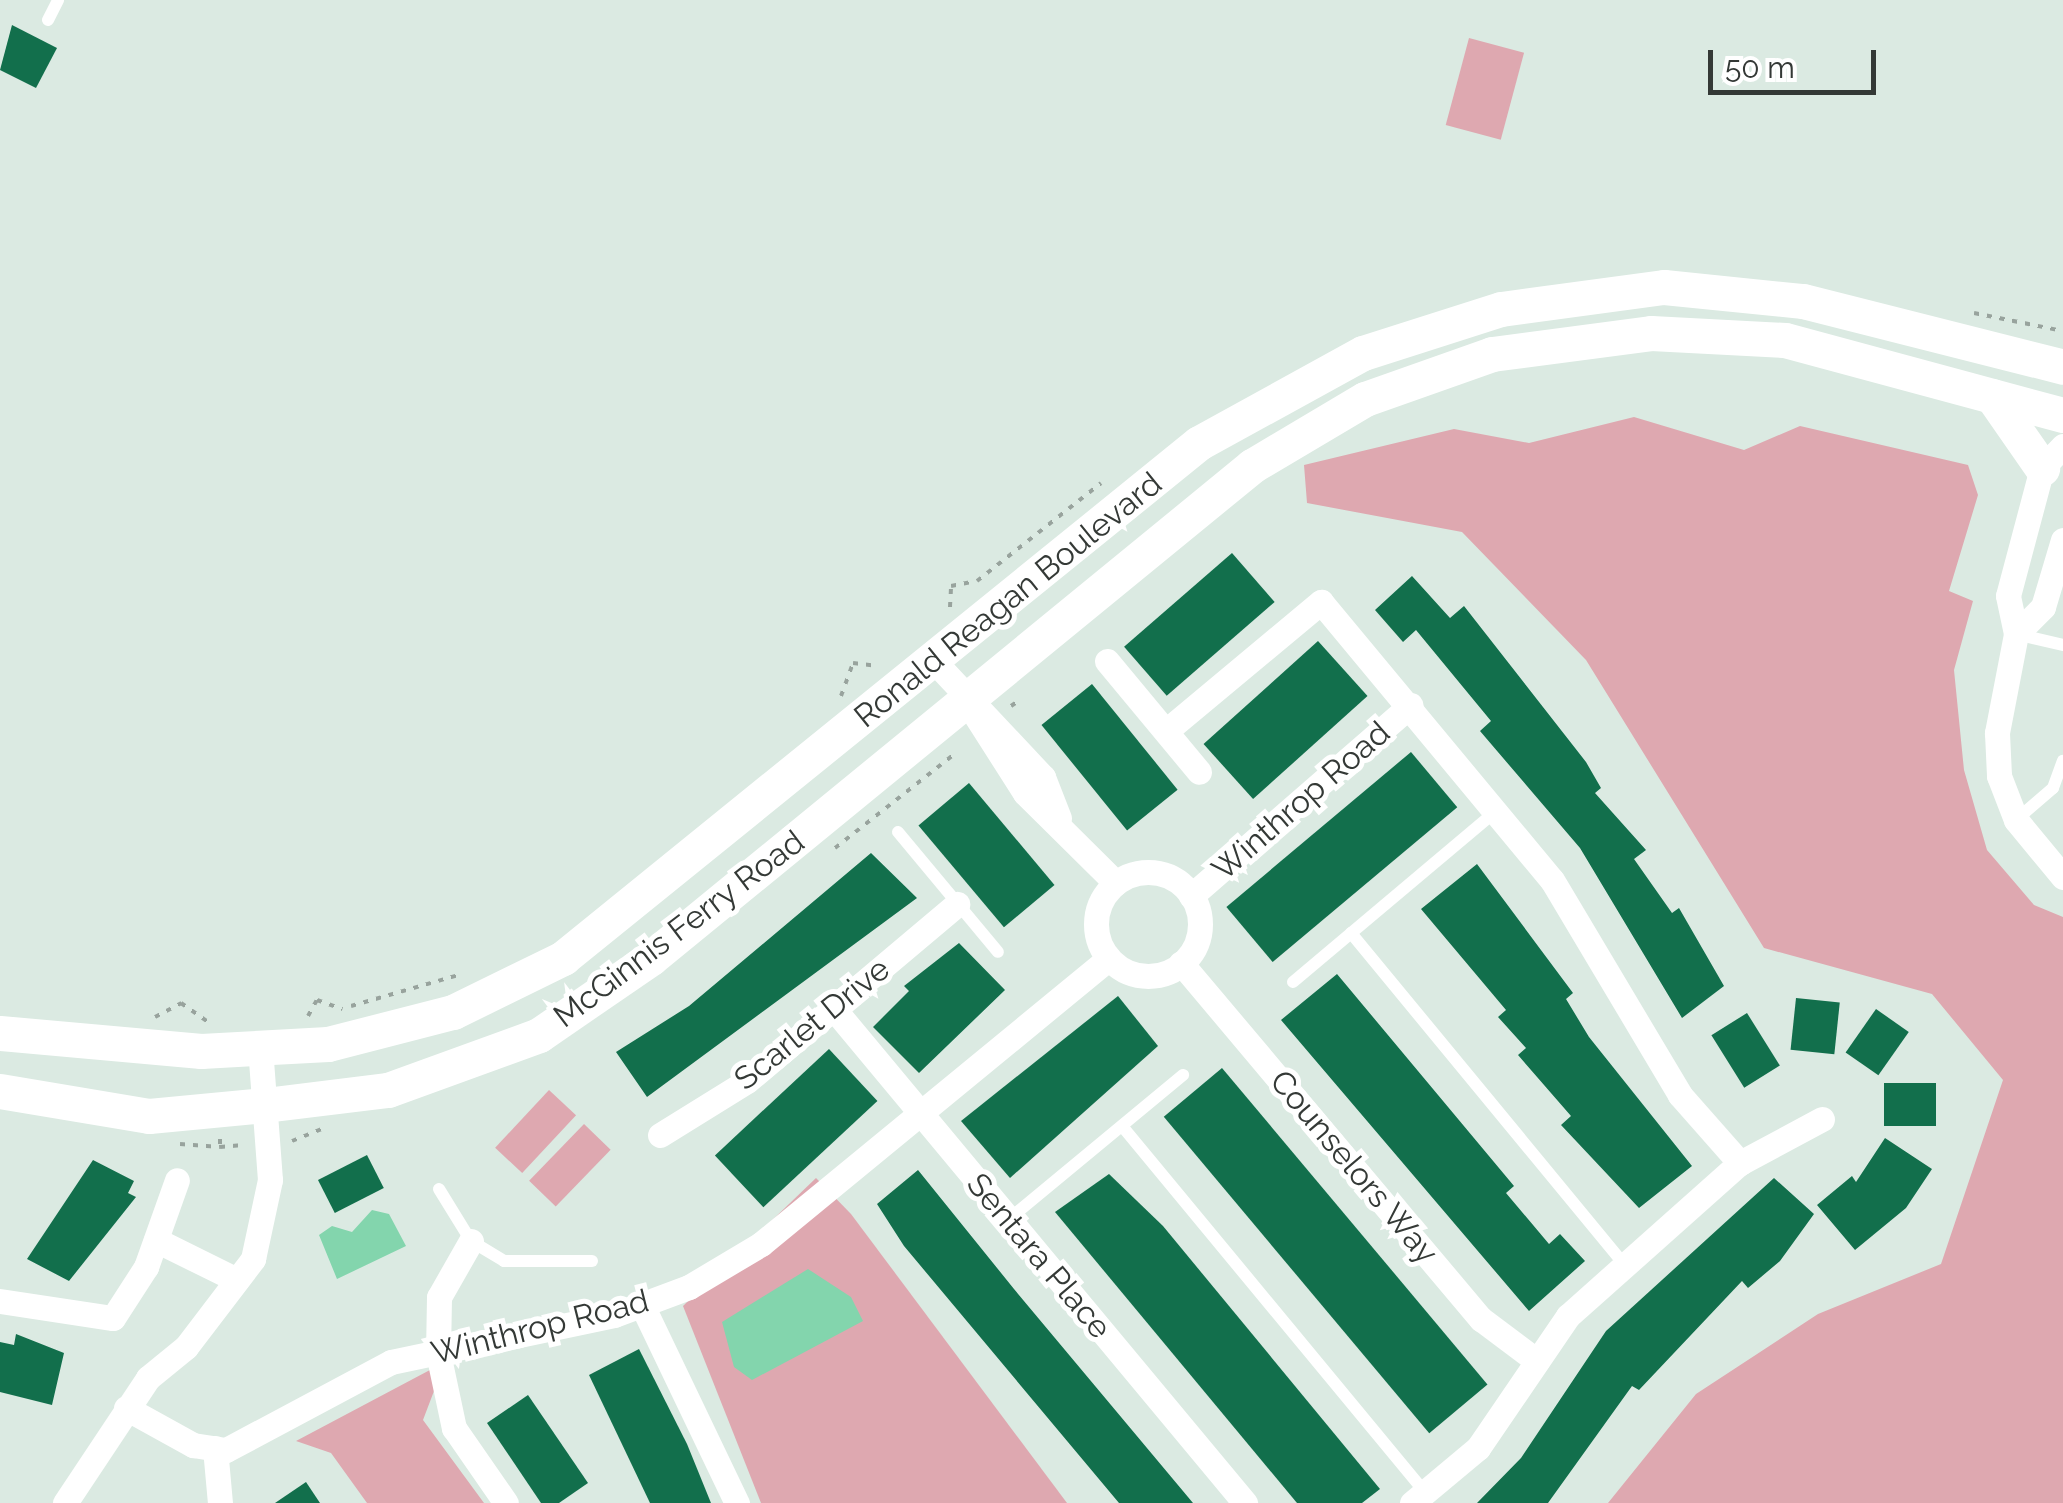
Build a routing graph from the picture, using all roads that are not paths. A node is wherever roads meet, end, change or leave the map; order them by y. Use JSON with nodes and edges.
{"nodes":[{"id":1,"x":58,"y":0,"type":"edge"},
{"id":2,"x":48,"y":20,"type":"dead end"},
{"id":3,"x":2063,"y":367,"type":"edge"},
{"id":4,"x":1991,"y":395,"type":"junction"},
{"id":5,"x":2063,"y":415,"type":"edge"},
{"id":6,"x":2052,"y":457,"type":"edge"},
{"id":7,"x":2063,"y":540,"type":"edge"},
{"id":8,"x":2016,"y":634,"type":"junction"},
{"id":9,"x":2063,"y":645,"type":"edge"},
{"id":10,"x":934,"y":660,"type":"junction"},
{"id":11,"x":1106,"y":661,"type":"dead end"},
{"id":12,"x":968,"y":702,"type":"junction"},
{"id":13,"x":1411,"y":705,"type":"junction"},
{"id":14,"x":1166,"y":731,"type":"junction"},
{"id":15,"x":2063,"y":761,"type":"edge"},
{"id":16,"x":1200,"y":772,"type":"dead end"},
{"id":17,"x":1496,"y":811,"type":"junction"},
{"id":18,"x":2016,"y":820,"type":"junction"},
{"id":19,"x":898,"y":832,"type":"dead end"},
{"id":20,"x":2063,"y":877,"type":"edge"},
{"id":21,"x":1116,"y":883,"type":"junction"},
{"id":22,"x":1191,"y":896,"type":"junction"},
{"id":23,"x":957,"y":904,"type":"junction"},
{"id":24,"x":1351,"y":933,"type":"junction"},
{"id":25,"x":998,"y":952,"type":"dead end"},
{"id":26,"x":1109,"y":958,"type":"junction"},
{"id":27,"x":1182,"y":963,"type":"junction"},
{"id":28,"x":1293,"y":982,"type":"dead end"},
{"id":29,"x":834,"y":1009,"type":"junction"},
{"id":30,"x":0,"y":1033,"type":"edge"},
{"id":31,"x":260,"y":1048,"type":"junction"},
{"id":32,"x":1183,"y":1075,"type":"dead end"},
{"id":33,"x":0,"y":1091,"type":"edge"},
{"id":34,"x":265,"y":1105,"type":"junction"},
{"id":35,"x":920,"y":1113,"type":"junction"},
{"id":36,"x":1822,"y":1119,"type":"dead end"},
{"id":37,"x":1122,"y":1126,"type":"junction"},
{"id":38,"x":660,"y":1134,"type":"dead end"},
{"id":39,"x":1740,"y":1163,"type":"junction"},
{"id":40,"x":177,"y":1180,"type":"dead end"},
{"id":41,"x":439,"y":1189,"type":"dead end"},
{"id":42,"x":1008,"y":1219,"type":"junction"},
{"id":43,"x":156,"y":1240,"type":"junction"},
{"id":44,"x":471,"y":1240,"type":"junction"},
{"id":45,"x":592,"y":1261,"type":"dead end"},
{"id":46,"x":1625,"y":1265,"type":"junction"},
{"id":47,"x":236,"y":1280,"type":"junction"},
{"id":48,"x":0,"y":1302,"type":"edge"},
{"id":49,"x":642,"y":1305,"type":"junction"},
{"id":50,"x":438,"y":1352,"type":"junction"},
{"id":51,"x":1536,"y":1361,"type":"junction"},
{"id":52,"x":126,"y":1408,"type":"junction"},
{"id":53,"x":215,"y":1448,"type":"junction"},
{"id":54,"x":1418,"y":1498,"type":"edge"},
{"id":55,"x":65,"y":1503,"type":"edge"},
{"id":56,"x":220,"y":1503,"type":"edge"},
{"id":57,"x":506,"y":1503,"type":"edge"},
{"id":58,"x":737,"y":1503,"type":"edge"},
{"id":59,"x":1245,"y":1503,"type":"edge"}],
"edges":[{"from":1,"to":2,"type":"lane"},
{"from":3,"to":10,"type":"main road","name":"Ronald Reagan Boulevard"},
{"from":4,"to":5,"type":"main road","name":"Ronald Reagan Boulevard"},
{"from":4,"to":6,"type":"main road"},
{"from":4,"to":12,"type":"main road","name":"Ronald Reagan Boulevard"},
{"from":6,"to":8,"type":"street"},
{"from":7,"to":8,"type":"street"},
{"from":8,"to":9,"type":"lane"},
{"from":8,"to":18,"type":"street"},
{"from":10,"to":12,"type":"street"},
{"from":10,"to":31,"type":"main road","name":"Ronald Reagan Boulevard"},
{"from":11,"to":14,"type":"street"},
{"from":12,"to":21,"type":"street"},
{"from":12,"to":34,"type":"main road","name":"McGinnis Ferry Road"},
{"from":13,"to":14,"type":"street"},
{"from":13,"to":17,"type":"street"},
{"from":13,"to":22,"type":"street","name":"Winthrop Road"},
{"from":14,"to":16,"type":"street"},
{"from":15,"to":18,"type":"lane"},
{"from":17,"to":24,"type":"lane"},
{"from":17,"to":39,"type":"street"},
{"from":18,"to":20,"type":"street"},
{"from":19,"to":23,"type":"lane"},
{"from":21,"to":22,"type":"street"},
{"from":21,"to":26,"type":"street"},
{"from":22,"to":27,"type":"street"},
{"from":23,"to":25,"type":"lane"},
{"from":23,"to":29,"type":"street","name":"Scarlet Drive"},
{"from":24,"to":28,"type":"lane"},
{"from":24,"to":46,"type":"lane"},
{"from":26,"to":27,"type":"street"},
{"from":26,"to":35,"type":"street","name":"Winthrop Road"},
{"from":27,"to":51,"type":"street","name":"Counselors Way"},
{"from":29,"to":35,"type":"street","name":"Sentara Place"},
{"from":29,"to":38,"type":"street","name":"Scarlet Drive"},
{"from":30,"to":31,"type":"main road","name":"Ronald Reagan Boulevard"},
{"from":31,"to":34,"type":"street"},
{"from":32,"to":37,"type":"lane"},
{"from":33,"to":34,"type":"main road","name":"McGinnis Ferry Road"},
{"from":34,"to":47,"type":"street"},
{"from":35,"to":42,"type":"street","name":"Sentara Place"},
{"from":35,"to":49,"type":"street","name":"Winthrop Road"},
{"from":36,"to":39,"type":"street"},
{"from":37,"to":42,"type":"lane"},
{"from":37,"to":54,"type":"lane"},
{"from":39,"to":46,"type":"street"},
{"from":40,"to":43,"type":"street"},
{"from":41,"to":44,"type":"lane"},
{"from":42,"to":59,"type":"street","name":"Sentara Place"},
{"from":43,"to":47,"type":"street"},
{"from":43,"to":48,"type":"street"},
{"from":44,"to":45,"type":"lane"},
{"from":44,"to":50,"type":"street"},
{"from":46,"to":51,"type":"street"},
{"from":47,"to":52,"type":"street"},
{"from":49,"to":50,"type":"street","name":"Winthrop Road"},
{"from":49,"to":58,"type":"street"},
{"from":50,"to":53,"type":"street","name":"Winthrop Road"},
{"from":50,"to":57,"type":"street"},
{"from":51,"to":54,"type":"street"},
{"from":52,"to":53,"type":"street"},
{"from":52,"to":55,"type":"street"},
{"from":53,"to":56,"type":"street"}]}
